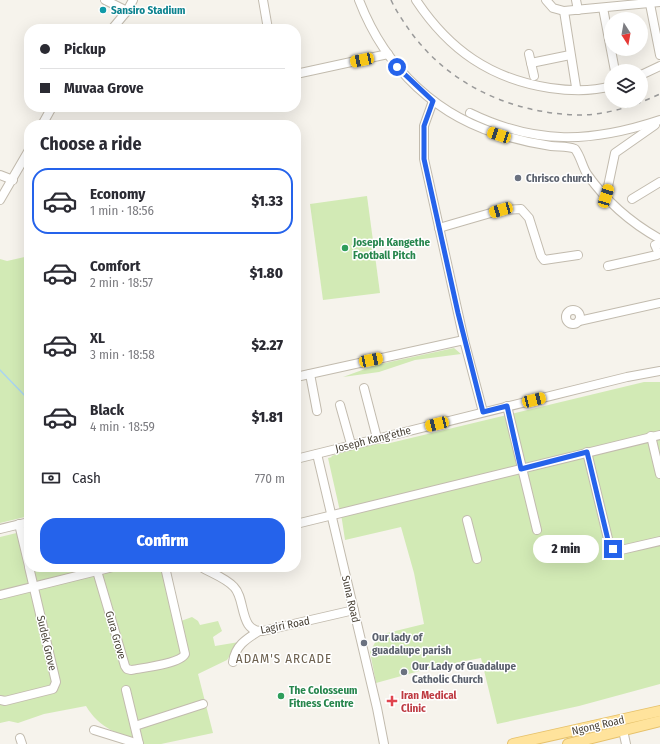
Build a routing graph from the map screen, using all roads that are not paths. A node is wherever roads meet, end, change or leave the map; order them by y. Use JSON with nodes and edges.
{"nodes":[{"id":1,"x":105,"y":0,"type":"edge"},
{"id":2,"x":133,"y":0,"type":"edge"},
{"id":3,"x":262,"y":0,"type":"edge"},
{"id":4,"x":359,"y":0,"type":"edge"},
{"id":5,"x":416,"y":0,"type":"edge"},
{"id":6,"x":546,"y":0,"type":"edge"},
{"id":7,"x":576,"y":0,"type":"edge"},
{"id":8,"x":660,"y":2,"type":"edge"},
{"id":9,"x":623,"y":3,"type":"edge"},
{"id":10,"x":650,"y":4,"type":"junction"},
{"id":11,"x":603,"y":8,"type":"junction"},
{"id":12,"x":578,"y":10,"type":"junction"},
{"id":13,"x":127,"y":11,"type":"junction"},
{"id":14,"x":564,"y":11,"type":"junction"},
{"id":15,"x":116,"y":24,"type":"edge"},
{"id":16,"x":267,"y":24,"type":"edge"},
{"id":17,"x":388,"y":54,"type":"junction"},
{"id":18,"x":529,"y":54,"type":"dead end"},
{"id":19,"x":570,"y":55,"type":"junction"},
{"id":20,"x":660,"y":56,"type":"edge"},
{"id":21,"x":531,"y":63,"type":"junction"},
{"id":22,"x":614,"y":64,"type":"edge"},
{"id":23,"x":660,"y":66,"type":"edge"},
{"id":24,"x":648,"y":72,"type":"edge"},
{"id":25,"x":301,"y":73,"type":"edge"},
{"id":26,"x":534,"y":76,"type":"dead end"},
{"id":27,"x":576,"y":87,"type":"dead end"},
{"id":28,"x":604,"y":87,"type":"edge"},
{"id":29,"x":433,"y":101,"type":"junction"},
{"id":30,"x":470,"y":113,"type":"dead end"},
{"id":31,"x":660,"y":120,"type":"edge"},
{"id":32,"x":24,"y":159,"type":"edge"},
{"id":33,"x":0,"y":175,"type":"edge"},
{"id":34,"x":13,"y":180,"type":"junction"},
{"id":35,"x":660,"y":182,"type":"edge"},
{"id":36,"x":606,"y":196,"type":"junction"},
{"id":37,"x":632,"y":199,"type":"dead end"},
{"id":38,"x":0,"y":200,"type":"edge"},
{"id":39,"x":439,"y":228,"type":"junction"},
{"id":40,"x":660,"y":239,"type":"edge"},
{"id":41,"x":660,"y":244,"type":"edge"},
{"id":42,"x":578,"y":254,"type":"dead end"},
{"id":43,"x":608,"y":266,"type":"dead end"},
{"id":44,"x":660,"y":302,"type":"edge"},
{"id":45,"x":579,"y":321,"type":"dead end"},
{"id":46,"x":464,"y":340,"type":"junction"},
{"id":47,"x":660,"y":371,"type":"edge"},
{"id":48,"x":310,"y":374,"type":"junction"},
{"id":49,"x":301,"y":376,"type":"edge"},
{"id":50,"x":364,"y":388,"type":"dead end"},
{"id":51,"x":340,"y":405,"type":"dead end"},
{"id":52,"x":507,"y":406,"type":"junction"},
{"id":53,"x":317,"y":411,"type":"dead end"},
{"id":54,"x":483,"y":412,"type":"junction"},
{"id":55,"x":660,"y":435,"type":"edge"},
{"id":56,"x":651,"y":436,"type":"junction"},
{"id":57,"x":377,"y":438,"type":"junction"},
{"id":58,"x":351,"y":444,"type":"junction"},
{"id":59,"x":587,"y":452,"type":"junction"},
{"id":60,"x":317,"y":454,"type":"junction"},
{"id":61,"x":301,"y":458,"type":"edge"},
{"id":62,"x":521,"y":469,"type":"junction"},
{"id":63,"x":660,"y":474,"type":"edge"},
{"id":64,"x":331,"y":516,"type":"junction"},
{"id":65,"x":467,"y":520,"type":"dead end"},
{"id":66,"x":24,"y":523,"type":"edge"},
{"id":67,"x":301,"y":523,"type":"edge"},
{"id":68,"x":19,"y":524,"type":"junction"},
{"id":69,"x":0,"y":529,"type":"edge"},
{"id":70,"x":537,"y":530,"type":"dead end"},
{"id":71,"x":660,"y":541,"type":"edge"},
{"id":72,"x":24,"y":546,"type":"edge"},
{"id":73,"x":477,"y":559,"type":"dead end"},
{"id":74,"x":30,"y":572,"type":"edge"},
{"id":75,"x":93,"y":572,"type":"edge"},
{"id":76,"x":97,"y":572,"type":"edge"},
{"id":77,"x":166,"y":572,"type":"edge"},
{"id":78,"x":209,"y":572,"type":"edge"},
{"id":79,"x":34,"y":587,"type":"junction"},
{"id":80,"x":0,"y":595,"type":"edge"},
{"id":81,"x":354,"y":610,"type":"junction"},
{"id":82,"x":259,"y":631,"type":"junction"},
{"id":83,"x":233,"y":662,"type":"dead end"},
{"id":84,"x":126,"y":690,"type":"dead end"},
{"id":85,"x":0,"y":700,"type":"edge"},
{"id":86,"x":203,"y":704,"type":"dead end"},
{"id":87,"x":660,"y":711,"type":"edge"},
{"id":88,"x":660,"y":721,"type":"edge"},
{"id":89,"x":135,"y":726,"type":"junction"},
{"id":90,"x":94,"y":730,"type":"dead end"},
{"id":91,"x":623,"y":730,"type":"junction"},
{"id":92,"x":139,"y":744,"type":"edge"},
{"id":93,"x":384,"y":744,"type":"edge"},
{"id":94,"x":513,"y":744,"type":"edge"},
{"id":95,"x":568,"y":744,"type":"edge"},
{"id":96,"x":626,"y":744,"type":"edge"}],
"edges":[{"from":1,"to":13,"type":"street"},
{"from":2,"to":13,"type":"street"},
{"from":3,"to":16,"type":"street"},
{"from":4,"to":17,"type":"street"},
{"from":5,"to":28,"type":"street"},
{"from":6,"to":14,"type":"street"},
{"from":7,"to":12,"type":"street"},
{"from":8,"to":10,"type":"street"},
{"from":9,"to":10,"type":"street"},
{"from":9,"to":11,"type":"street"},
{"from":10,"to":20,"type":"street"},
{"from":11,"to":12,"type":"street"},
{"from":11,"to":22,"type":"street"},
{"from":12,"to":14,"type":"street"},
{"from":13,"to":15,"type":"street"},
{"from":14,"to":19,"type":"street"},
{"from":17,"to":25,"type":"street"},
{"from":17,"to":29,"type":"street"},
{"from":18,"to":21,"type":"street"},
{"from":19,"to":21,"type":"street"},
{"from":19,"to":27,"type":"street"},
{"from":21,"to":26,"type":"street"},
{"from":23,"to":24,"type":"street"},
{"from":29,"to":36,"type":"street"},
{"from":29,"to":39,"type":"street"},
{"from":30,"to":31,"type":"street"},
{"from":31,"to":36,"type":"street"},
{"from":32,"to":34,"type":"street"},
{"from":33,"to":34,"type":"street"},
{"from":34,"to":38,"type":"street"},
{"from":35,"to":37,"type":"street"},
{"from":36,"to":40,"type":"street"},
{"from":39,"to":42,"type":"street"},
{"from":39,"to":46,"type":"street"},
{"from":41,"to":43,"type":"street"},
{"from":44,"to":45,"type":"street"},
{"from":46,"to":48,"type":"street"},
{"from":46,"to":54,"type":"street"},
{"from":47,"to":52,"type":"street","name":"Joseph Kang'ethe"},
{"from":48,"to":49,"type":"street"},
{"from":48,"to":53,"type":"street"},
{"from":50,"to":57,"type":"street"},
{"from":51,"to":58,"type":"street"},
{"from":52,"to":54,"type":"street","name":"Joseph Kang'ethe"},
{"from":52,"to":62,"type":"street"},
{"from":54,"to":57,"type":"street","name":"Joseph Kang'ethe"},
{"from":55,"to":56,"type":"street"},
{"from":56,"to":59,"type":"street"},
{"from":56,"to":63,"type":"street"},
{"from":57,"to":58,"type":"street","name":"Joseph Kang'ethe"},
{"from":58,"to":60,"type":"street","name":"Joseph Kang'ethe"},
{"from":59,"to":62,"type":"street"},
{"from":59,"to":71,"type":"street"},
{"from":60,"to":61,"type":"street","name":"Joseph Kang'ethe"},
{"from":60,"to":64,"type":"street","name":"Suna Road"},
{"from":62,"to":64,"type":"street"},
{"from":62,"to":70,"type":"street"},
{"from":64,"to":67,"type":"street"},
{"from":64,"to":81,"type":"street","name":"Suna Road"},
{"from":65,"to":73,"type":"street"},
{"from":66,"to":68,"type":"street"},
{"from":68,"to":69,"type":"street"},
{"from":68,"to":72,"type":"street","name":"Sudek Grove"},
{"from":74,"to":79,"type":"street","name":"Sudek Grove"},
{"from":75,"to":79,"type":"street"},
{"from":76,"to":77,"type":"street","name":"Gura Grove"},
{"from":78,"to":82,"type":"street","name":"Lagiri Road"},
{"from":79,"to":80,"type":"street"},
{"from":79,"to":85,"type":"street","name":"Sudek Grove"},
{"from":81,"to":82,"type":"street","name":"Lagiri Road"},
{"from":81,"to":93,"type":"street","name":"Suna Road"},
{"from":82,"to":83,"type":"street"},
{"from":84,"to":89,"type":"street"},
{"from":86,"to":89,"type":"street"},
{"from":87,"to":94,"type":"main road","name":"Ngong Road"},
{"from":88,"to":91,"type":"main road","name":"Ngong Road"},
{"from":89,"to":92,"type":"street"},
{"from":90,"to":92,"type":"street"},
{"from":91,"to":95,"type":"main road","name":"Ngong Road"},
{"from":91,"to":96,"type":"street"}]}
